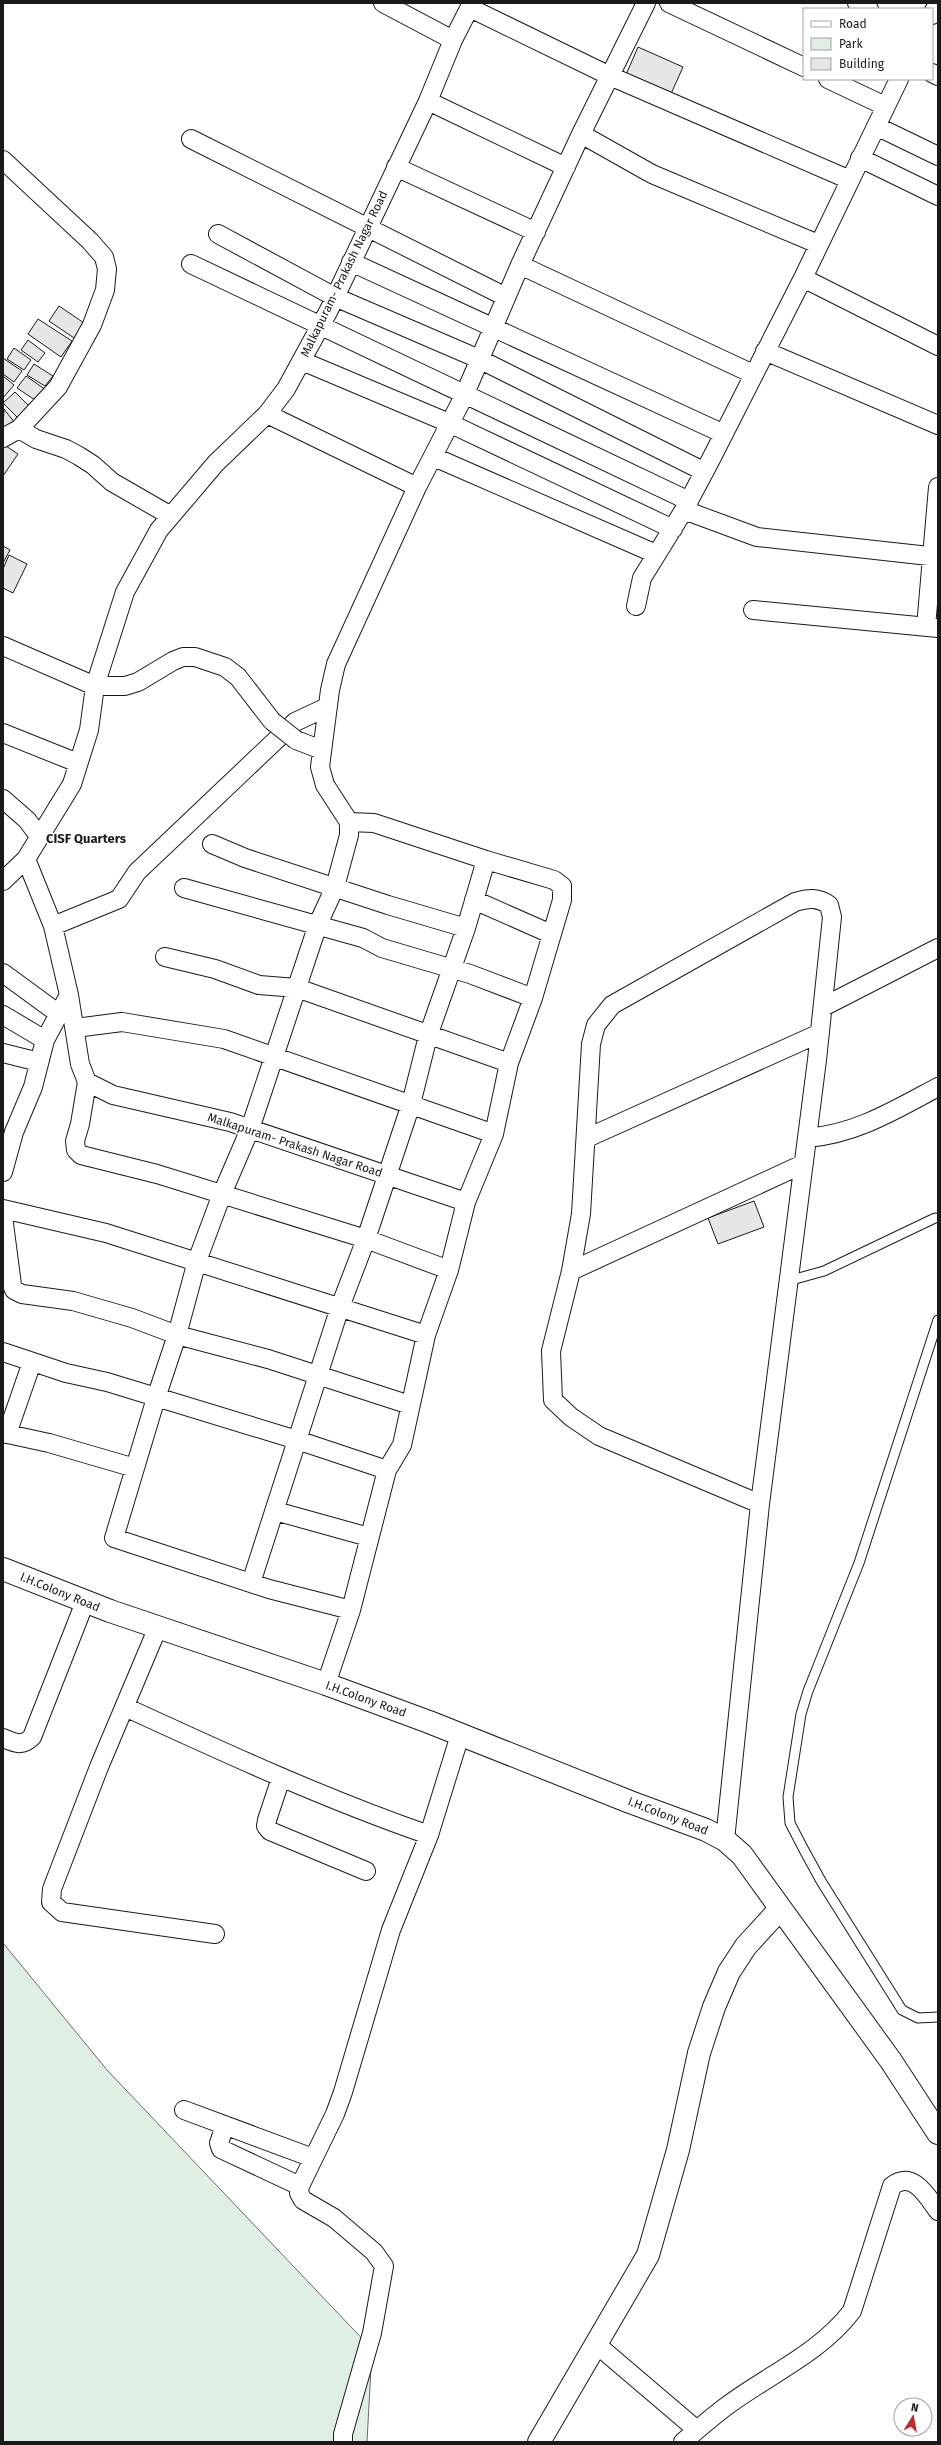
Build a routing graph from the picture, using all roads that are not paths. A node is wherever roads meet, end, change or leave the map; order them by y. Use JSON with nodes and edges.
{"nodes":[{"id":1,"x":383,"y":3,"type":"edge"},
{"id":2,"x":646,"y":3,"type":"edge"},
{"id":3,"x":669,"y":3,"type":"edge"},
{"id":4,"x":857,"y":3,"type":"edge"},
{"id":5,"x":938,"y":3,"type":"edge"},
{"id":6,"x":471,"y":6,"type":"edge"},
{"id":7,"x":867,"y":8,"type":"edge"},
{"id":8,"x":933,"y":13,"type":"edge"},
{"id":9,"x":453,"y":40,"type":"junction"},
{"id":10,"x":803,"y":67,"type":"edge"},
{"id":11,"x":610,"y":76,"type":"junction"},
{"id":12,"x":830,"y":80,"type":"edge"},
{"id":13,"x":899,"y":80,"type":"edge"},
{"id":14,"x":428,"y":101,"type":"junction"},
{"id":15,"x":885,"y":106,"type":"junction"},
{"id":16,"x":876,"y":126,"type":"junction"},
{"id":17,"x":580,"y":134,"type":"junction"},
{"id":18,"x":191,"y":138,"type":"dead end"},
{"id":19,"x":938,"y":156,"type":"edge"},
{"id":20,"x":860,"y":158,"type":"junction"},
{"id":21,"x":3,"y":160,"type":"edge"},
{"id":22,"x":396,"y":167,"type":"junction"},
{"id":23,"x":566,"y":167,"type":"junction"},
{"id":24,"x":850,"y":180,"type":"junction"},
{"id":25,"x":938,"y":196,"type":"edge"},
{"id":26,"x":366,"y":228,"type":"junction"},
{"id":27,"x":536,"y":232,"type":"junction"},
{"id":28,"x":218,"y":234,"type":"dead end"},
{"id":29,"x":818,"y":244,"type":"junction"},
{"id":30,"x":351,"y":262,"type":"junction"},
{"id":31,"x":191,"y":264,"type":"dead end"},
{"id":32,"x":520,"y":265,"type":"junction"},
{"id":33,"x":803,"y":278,"type":"junction"},
{"id":34,"x":335,"y":297,"type":"junction"},
{"id":35,"x":506,"y":297,"type":"junction"},
{"id":36,"x":321,"y":325,"type":"junction"},
{"id":37,"x":492,"y":328,"type":"junction"},
{"id":38,"x":938,"y":346,"type":"edge"},
{"id":39,"x":765,"y":351,"type":"junction"},
{"id":40,"x":479,"y":359,"type":"junction"},
{"id":41,"x":302,"y":361,"type":"junction"},
{"id":42,"x":753,"y":374,"type":"junction"},
{"id":43,"x":465,"y":393,"type":"junction"},
{"id":44,"x":267,"y":414,"type":"junction"},
{"id":45,"x":449,"y":423,"type":"junction"},
{"id":46,"x":938,"y":424,"type":"edge"},
{"id":47,"x":19,"y":429,"type":"junction"},
{"id":48,"x":724,"y":434,"type":"junction"},
{"id":49,"x":3,"y":438,"type":"edge"},
{"id":50,"x":434,"y":457,"type":"junction"},
{"id":51,"x":704,"y":471,"type":"junction"},
{"id":52,"x":417,"y":486,"type":"junction"},
{"id":53,"x":938,"y":487,"type":"edge"},
{"id":54,"x":686,"y":506,"type":"junction"},
{"id":55,"x":171,"y":516,"type":"junction"},
{"id":56,"x":673,"y":528,"type":"junction"},
{"id":57,"x":656,"y":554,"type":"junction"},
{"id":58,"x":936,"y":557,"type":"edge"},
{"id":59,"x":636,"y":606,"type":"dead end"},
{"id":60,"x":753,"y":610,"type":"dead end"},
{"id":61,"x":932,"y":627,"type":"edge"},
{"id":62,"x":3,"y":646,"type":"edge"},
{"id":63,"x":95,"y":686,"type":"junction"},
{"id":64,"x":328,"y":699,"type":"junction"},
{"id":65,"x":3,"y":733,"type":"edge"},
{"id":66,"x":322,"y":750,"type":"junction"},
{"id":67,"x":78,"y":763,"type":"junction"},
{"id":68,"x":3,"y":799,"type":"edge"},
{"id":69,"x":349,"y":822,"type":"junction"},
{"id":70,"x":39,"y":836,"type":"junction"},
{"id":71,"x":212,"y":844,"type":"dead end"},
{"id":72,"x":26,"y":859,"type":"junction"},
{"id":73,"x":486,"y":860,"type":"junction"},
{"id":74,"x":3,"y":880,"type":"edge"},
{"id":75,"x":335,"y":887,"type":"junction"},
{"id":76,"x":184,"y":888,"type":"dead end"},
{"id":77,"x":474,"y":900,"type":"junction"},
{"id":78,"x":318,"y":924,"type":"junction"},
{"id":79,"x":53,"y":926,"type":"junction"},
{"id":80,"x":466,"y":928,"type":"junction"},
{"id":81,"x":551,"y":934,"type":"junction"},
{"id":82,"x":938,"y":948,"type":"edge"},
{"id":83,"x":165,"y":957,"type":"dead end"},
{"id":84,"x":452,"y":968,"type":"junction"},
{"id":85,"x":3,"y":973,"type":"edge"},
{"id":86,"x":297,"y":988,"type":"junction"},
{"id":87,"x":69,"y":995,"type":"junction"},
{"id":88,"x":533,"y":998,"type":"junction"},
{"id":89,"x":823,"y":1007,"type":"junction"},
{"id":90,"x":59,"y":1014,"type":"junction"},
{"id":91,"x":3,"y":1015,"type":"edge"},
{"id":92,"x":75,"y":1028,"type":"junction"},
{"id":93,"x":820,"y":1033,"type":"junction"},
{"id":94,"x":428,"y":1036,"type":"junction"},
{"id":95,"x":45,"y":1040,"type":"junction"},
{"id":96,"x":3,"y":1053,"type":"edge"},
{"id":97,"x":274,"y":1057,"type":"junction"},
{"id":98,"x":39,"y":1062,"type":"junction"},
{"id":99,"x":510,"y":1063,"type":"junction"},
{"id":100,"x":87,"y":1082,"type":"junction"},
{"id":101,"x":938,"y":1087,"type":"edge"},
{"id":102,"x":411,"y":1104,"type":"junction"},
{"id":103,"x":250,"y":1129,"type":"junction"},
{"id":104,"x":494,"y":1134,"type":"junction"},
{"id":105,"x":586,"y":1138,"type":"junction"},
{"id":106,"x":807,"y":1138,"type":"junction"},
{"id":107,"x":7,"y":1140,"type":"edge"},
{"id":108,"x":803,"y":1164,"type":"junction"},
{"id":109,"x":3,"y":1172,"type":"edge"},
{"id":110,"x":386,"y":1174,"type":"junction"},
{"id":111,"x":222,"y":1194,"type":"junction"},
{"id":112,"x":466,"y":1202,"type":"junction"},
{"id":113,"x":3,"y":1209,"type":"edge"},
{"id":114,"x":3,"y":1216,"type":"edge"},
{"id":115,"x":935,"y":1218,"type":"dead end"},
{"id":116,"x":366,"y":1239,"type":"junction"},
{"id":117,"x":197,"y":1261,"type":"junction"},
{"id":118,"x":449,"y":1270,"type":"junction"},
{"id":119,"x":571,"y":1272,"type":"junction"},
{"id":120,"x":788,"y":1281,"type":"junction"},
{"id":121,"x":340,"y":1307,"type":"junction"},
{"id":122,"x":938,"y":1320,"type":"edge"},
{"id":123,"x":178,"y":1335,"type":"junction"},
{"id":124,"x":426,"y":1335,"type":"junction"},
{"id":125,"x":3,"y":1352,"type":"edge"},
{"id":126,"x":32,"y":1362,"type":"junction"},
{"id":127,"x":318,"y":1376,"type":"junction"},
{"id":128,"x":156,"y":1398,"type":"junction"},
{"id":129,"x":410,"y":1405,"type":"junction"},
{"id":130,"x":5,"y":1434,"type":"edge"},
{"id":131,"x":297,"y":1440,"type":"junction"},
{"id":132,"x":135,"y":1468,"type":"junction"},
{"id":133,"x":387,"y":1470,"type":"junction"},
{"id":134,"x":760,"y":1504,"type":"junction"},
{"id":135,"x":275,"y":1511,"type":"junction"},
{"id":136,"x":369,"y":1536,"type":"junction"},
{"id":137,"x":3,"y":1569,"type":"edge"},
{"id":138,"x":251,"y":1583,"type":"junction"},
{"id":139,"x":85,"y":1602,"type":"junction"},
{"id":140,"x":351,"y":1610,"type":"junction"},
{"id":141,"x":158,"y":1627,"type":"junction"},
{"id":142,"x":326,"y":1684,"type":"junction"},
{"id":143,"x":125,"y":1707,"type":"junction"},
{"id":144,"x":460,"y":1735,"type":"junction"},
{"id":145,"x":3,"y":1738,"type":"edge"},
{"id":146,"x":281,"y":1778,"type":"junction"},
{"id":147,"x":429,"y":1835,"type":"junction"},
{"id":148,"x":725,"y":1840,"type":"junction"},
{"id":149,"x":366,"y":1871,"type":"dead end"},
{"id":150,"x":780,"y":1909,"type":"junction"},
{"id":151,"x":215,"y":1934,"type":"dead end"},
{"id":152,"x":938,"y":2017,"type":"edge"},
{"id":153,"x":184,"y":2110,"type":"dead end"},
{"id":154,"x":225,"y":2125,"type":"junction"},
{"id":155,"x":938,"y":2133,"type":"edge"},
{"id":156,"x":313,"y":2158,"type":"junction"},
{"id":157,"x":300,"y":2186,"type":"junction"},
{"id":158,"x":938,"y":2211,"type":"edge"},
{"id":159,"x":596,"y":2344,"type":"junction"},
{"id":160,"x":697,"y":2430,"type":"junction"},
{"id":161,"x":343,"y":2442,"type":"edge"},
{"id":162,"x":539,"y":2442,"type":"edge"},
{"id":163,"x":684,"y":2442,"type":"edge"}],
"edges":[{"from":1,"to":9,"type":"street"},
{"from":2,"to":11,"type":"street"},
{"from":3,"to":10,"type":"street"},
{"from":4,"to":7,"type":"street"},
{"from":5,"to":8,"type":"street"},
{"from":6,"to":9,"type":"street","name":"Malkapuram- Prakash Nagar Road"},
{"from":6,"to":11,"type":"street"},
{"from":9,"to":14,"type":"street","name":"Malkapuram- Prakash Nagar Road"},
{"from":11,"to":17,"type":"street"},
{"from":11,"to":24,"type":"street"},
{"from":12,"to":15,"type":"street"},
{"from":13,"to":15,"type":"street"},
{"from":14,"to":22,"type":"street","name":"Malkapuram- Prakash Nagar Road"},
{"from":14,"to":23,"type":"street"},
{"from":15,"to":16,"type":"street"},
{"from":16,"to":19,"type":"street"},
{"from":16,"to":20,"type":"street"},
{"from":17,"to":23,"type":"street"},
{"from":17,"to":29,"type":"street"},
{"from":18,"to":26,"type":"street"},
{"from":20,"to":24,"type":"street"},
{"from":20,"to":25,"type":"street"},
{"from":21,"to":47,"type":"street"},
{"from":22,"to":26,"type":"street","name":"Malkapuram- Prakash Nagar Road"},
{"from":22,"to":27,"type":"street"},
{"from":23,"to":27,"type":"street"},
{"from":24,"to":29,"type":"street"},
{"from":26,"to":30,"type":"street","name":"Malkapuram- Prakash Nagar Road"},
{"from":26,"to":35,"type":"street"},
{"from":27,"to":32,"type":"street"},
{"from":28,"to":34,"type":"street"},
{"from":29,"to":33,"type":"street"},
{"from":30,"to":34,"type":"street","name":"Malkapuram- Prakash Nagar Road"},
{"from":30,"to":37,"type":"street"},
{"from":31,"to":36,"type":"street"},
{"from":32,"to":35,"type":"street"},
{"from":32,"to":42,"type":"street"},
{"from":33,"to":38,"type":"street"},
{"from":33,"to":39,"type":"street"},
{"from":34,"to":36,"type":"street","name":"Malkapuram- Prakash Nagar Road"},
{"from":34,"to":40,"type":"street"},
{"from":35,"to":37,"type":"street"},
{"from":36,"to":41,"type":"street","name":"Malkapuram- Prakash Nagar Road"},
{"from":36,"to":43,"type":"street"},
{"from":37,"to":40,"type":"street"},
{"from":37,"to":48,"type":"street"},
{"from":39,"to":42,"type":"street"},
{"from":39,"to":46,"type":"street"},
{"from":40,"to":43,"type":"street"},
{"from":40,"to":51,"type":"street"},
{"from":41,"to":44,"type":"street","name":"Malkapuram- Prakash Nagar Road"},
{"from":41,"to":45,"type":"street"},
{"from":42,"to":48,"type":"street"},
{"from":43,"to":45,"type":"street"},
{"from":43,"to":54,"type":"street"},
{"from":44,"to":52,"type":"street"},
{"from":44,"to":55,"type":"street","name":"Malkapuram- Prakash Nagar Road"},
{"from":45,"to":50,"type":"street"},
{"from":45,"to":56,"type":"street"},
{"from":47,"to":49,"type":"street"},
{"from":47,"to":55,"type":"street"},
{"from":48,"to":51,"type":"street"},
{"from":50,"to":52,"type":"street"},
{"from":50,"to":57,"type":"street"},
{"from":51,"to":54,"type":"street"},
{"from":52,"to":64,"type":"street"},
{"from":53,"to":58,"type":"street"},
{"from":54,"to":56,"type":"street"},
{"from":54,"to":58,"type":"street"},
{"from":55,"to":63,"type":"street","name":"Malkapuram- Prakash Nagar Road"},
{"from":56,"to":57,"type":"street"},
{"from":57,"to":59,"type":"street"},
{"from":58,"to":61,"type":"street"},
{"from":60,"to":61,"type":"street"},
{"from":62,"to":63,"type":"street"},
{"from":63,"to":66,"type":"street","bridge":true},
{"from":63,"to":67,"type":"street","name":"Malkapuram- Prakash Nagar Road"},
{"from":64,"to":66,"type":"street"},
{"from":64,"to":79,"type":"street"},
{"from":65,"to":67,"type":"street"},
{"from":66,"to":69,"type":"street"},
{"from":67,"to":70,"type":"street","name":"Malkapuram- Prakash Nagar Road"},
{"from":68,"to":70,"type":"street"},
{"from":69,"to":73,"type":"street"},
{"from":69,"to":75,"type":"street"},
{"from":70,"to":72,"type":"street","name":"Malkapuram- Prakash Nagar Road"},
{"from":71,"to":75,"type":"street"},
{"from":72,"to":74,"type":"street","name":"Malkapuram- Prakash Nagar Road"},
{"from":72,"to":79,"type":"street"},
{"from":73,"to":77,"type":"street"},
{"from":73,"to":81,"type":"street"},
{"from":75,"to":78,"type":"street"},
{"from":75,"to":80,"type":"street"},
{"from":76,"to":78,"type":"street"},
{"from":77,"to":80,"type":"street"},
{"from":77,"to":81,"type":"street"},
{"from":78,"to":84,"type":"street"},
{"from":78,"to":86,"type":"street"},
{"from":79,"to":87,"type":"street"},
{"from":80,"to":84,"type":"street"},
{"from":81,"to":88,"type":"street"},
{"from":82,"to":89,"type":"street"},
{"from":83,"to":86,"type":"street"},
{"from":84,"to":88,"type":"street"},
{"from":84,"to":94,"type":"street"},
{"from":85,"to":90,"type":"street"},
{"from":86,"to":94,"type":"street"},
{"from":86,"to":97,"type":"street"},
{"from":87,"to":90,"type":"street"},
{"from":87,"to":92,"type":"street"},
{"from":88,"to":99,"type":"street"},
{"from":89,"to":93,"type":"street"},
{"from":89,"to":105,"type":"street"},
{"from":90,"to":95,"type":"street"},
{"from":91,"to":95,"type":"street"},
{"from":92,"to":97,"type":"street"},
{"from":92,"to":100,"type":"street"},
{"from":93,"to":105,"type":"street"},
{"from":93,"to":106,"type":"street"},
{"from":94,"to":99,"type":"street"},
{"from":94,"to":102,"type":"street"},
{"from":95,"to":98,"type":"street"},
{"from":96,"to":98,"type":"street"},
{"from":97,"to":102,"type":"street"},
{"from":97,"to":103,"type":"street"},
{"from":98,"to":107,"type":"street"},
{"from":99,"to":104,"type":"street"},
{"from":100,"to":103,"type":"street","name":"Malkapuram- Prakash Nagar Road"},
{"from":100,"to":111,"type":"street"},
{"from":101,"to":106,"type":"street"},
{"from":102,"to":104,"type":"street"},
{"from":102,"to":110,"type":"street"},
{"from":103,"to":110,"type":"street","name":"Malkapuram- Prakash Nagar Road"},
{"from":103,"to":111,"type":"street"},
{"from":104,"to":112,"type":"street"},
{"from":105,"to":119,"type":"street"},
{"from":106,"to":108,"type":"street"},
{"from":107,"to":109,"type":"street"},
{"from":108,"to":119,"type":"street"},
{"from":108,"to":120,"type":"street"},
{"from":110,"to":112,"type":"street","name":"Malkapuram- Prakash Nagar Road"},
{"from":110,"to":116,"type":"street"},
{"from":111,"to":116,"type":"street"},
{"from":111,"to":117,"type":"street"},
{"from":112,"to":118,"type":"street"},
{"from":113,"to":117,"type":"street"},
{"from":114,"to":123,"type":"street"},
{"from":115,"to":120,"type":"lane"},
{"from":116,"to":118,"type":"street"},
{"from":116,"to":121,"type":"street"},
{"from":117,"to":121,"type":"street"},
{"from":117,"to":123,"type":"street"},
{"from":118,"to":124,"type":"street"},
{"from":119,"to":134,"type":"street"},
{"from":120,"to":134,"type":"street"},
{"from":121,"to":124,"type":"street"},
{"from":121,"to":127,"type":"street"},
{"from":122,"to":152,"type":"lane"},
{"from":123,"to":127,"type":"street"},
{"from":123,"to":128,"type":"street"},
{"from":124,"to":129,"type":"street"},
{"from":125,"to":126,"type":"street"},
{"from":126,"to":128,"type":"street"},
{"from":126,"to":130,"type":"street"},
{"from":127,"to":129,"type":"street"},
{"from":127,"to":131,"type":"street"},
{"from":128,"to":131,"type":"street"},
{"from":128,"to":132,"type":"street"},
{"from":129,"to":133,"type":"street"},
{"from":130,"to":132,"type":"street"},
{"from":131,"to":133,"type":"street"},
{"from":131,"to":135,"type":"street"},
{"from":132,"to":138,"type":"street"},
{"from":133,"to":136,"type":"street"},
{"from":134,"to":148,"type":"street"},
{"from":135,"to":136,"type":"street"},
{"from":135,"to":138,"type":"street"},
{"from":136,"to":140,"type":"street"},
{"from":137,"to":139,"type":"street","name":"I.H.Colony Road"},
{"from":138,"to":140,"type":"street"},
{"from":139,"to":141,"type":"street","name":"I.H.Colony Road"},
{"from":139,"to":145,"type":"street"},
{"from":140,"to":142,"type":"street"},
{"from":141,"to":142,"type":"street","name":"I.H.Colony Road"},
{"from":141,"to":143,"type":"street"},
{"from":142,"to":144,"type":"street","name":"I.H.Colony Road"},
{"from":143,"to":146,"type":"street"},
{"from":143,"to":151,"type":"street"},
{"from":144,"to":147,"type":"street"},
{"from":144,"to":148,"type":"street","name":"I.H.Colony Road"},
{"from":146,"to":147,"type":"street"},
{"from":146,"to":149,"type":"street"},
{"from":147,"to":156,"type":"street"},
{"from":148,"to":150,"type":"street","name":"I.H.Colony Road"},
{"from":150,"to":155,"type":"street","name":"I.H.Colony Road"},
{"from":150,"to":159,"type":"street"},
{"from":153,"to":154,"type":"street"},
{"from":154,"to":156,"type":"street"},
{"from":154,"to":157,"type":"street"},
{"from":156,"to":157,"type":"street"},
{"from":157,"to":161,"type":"street"},
{"from":158,"to":160,"type":"street"},
{"from":159,"to":160,"type":"street"},
{"from":159,"to":162,"type":"street"},
{"from":160,"to":163,"type":"street"}]}
